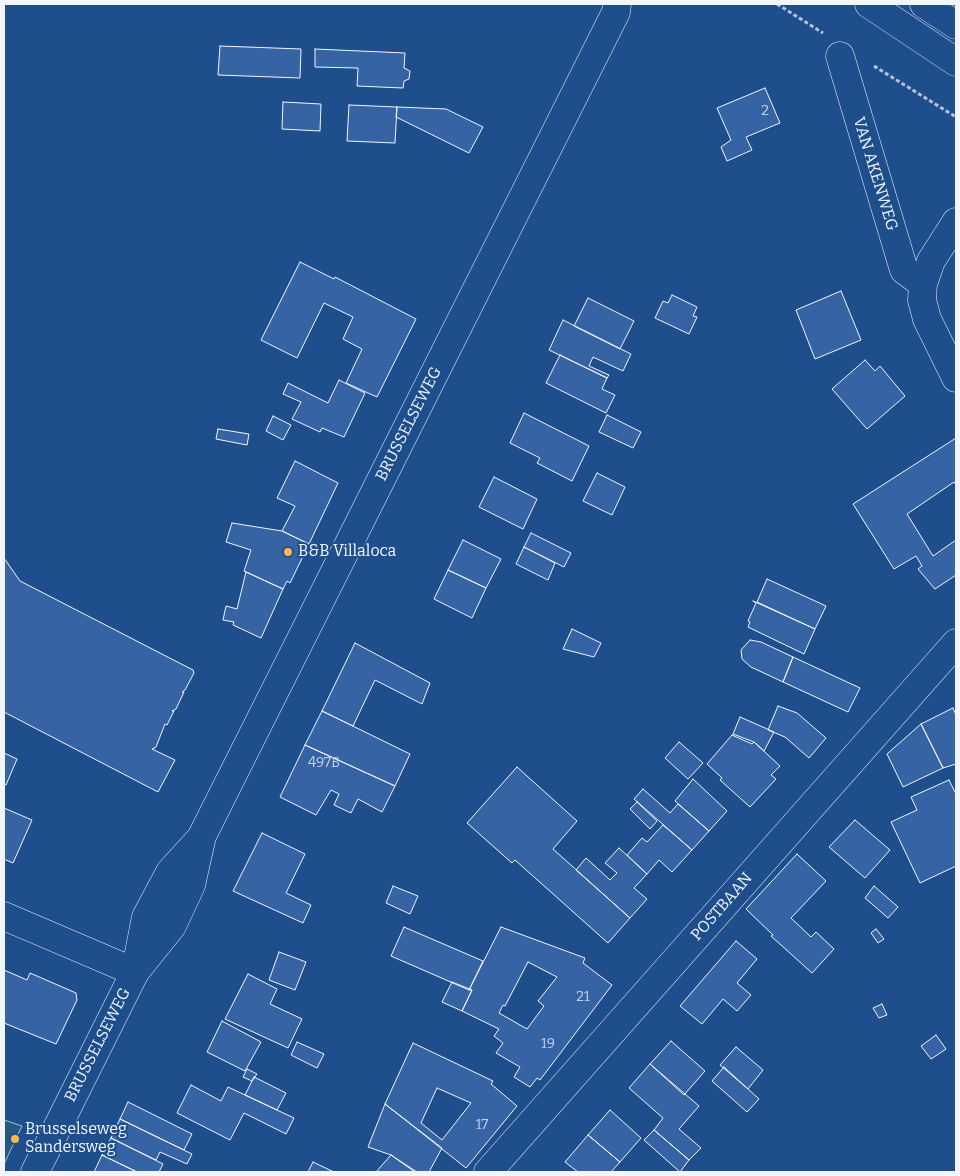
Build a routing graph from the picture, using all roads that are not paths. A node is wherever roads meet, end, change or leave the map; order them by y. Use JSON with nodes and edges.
{"nodes":[{"id":1,"x":869,"y":4,"type":"edge"},
{"id":2,"x":924,"y":4,"type":"edge"},
{"id":3,"x":619,"y":7,"type":"edge"},
{"id":4,"x":956,"y":26,"type":"edge"},
{"id":5,"x":840,"y":56,"type":"dead end"},
{"id":6,"x":956,"y":62,"type":"edge"},
{"id":7,"x":956,"y":222,"type":"edge"},
{"id":8,"x":923,"y":284,"type":"junction"},
{"id":9,"x":956,"y":378,"type":"edge"},
{"id":10,"x":956,"y":643,"type":"edge"},
{"id":11,"x":4,"y":916,"type":"edge"},
{"id":12,"x":135,"y":972,"type":"junction"},
{"id":13,"x":35,"y":1172,"type":"edge"},
{"id":14,"x":488,"y":1172,"type":"edge"}],
"edges":[{"from":1,"to":6,"type":"street"},
{"from":2,"to":4,"type":"street"},
{"from":3,"to":12,"type":"street","name":"BRUSSELSEWEG"},
{"from":5,"to":8,"type":"street","name":"VAN AKENWEG"},
{"from":7,"to":8,"type":"street"},
{"from":8,"to":9,"type":"street"},
{"from":10,"to":14,"type":"street","name":"POSTBAAN"},
{"from":11,"to":12,"type":"street"},
{"from":12,"to":13,"type":"street","name":"BRUSSELSEWEG"}]}
